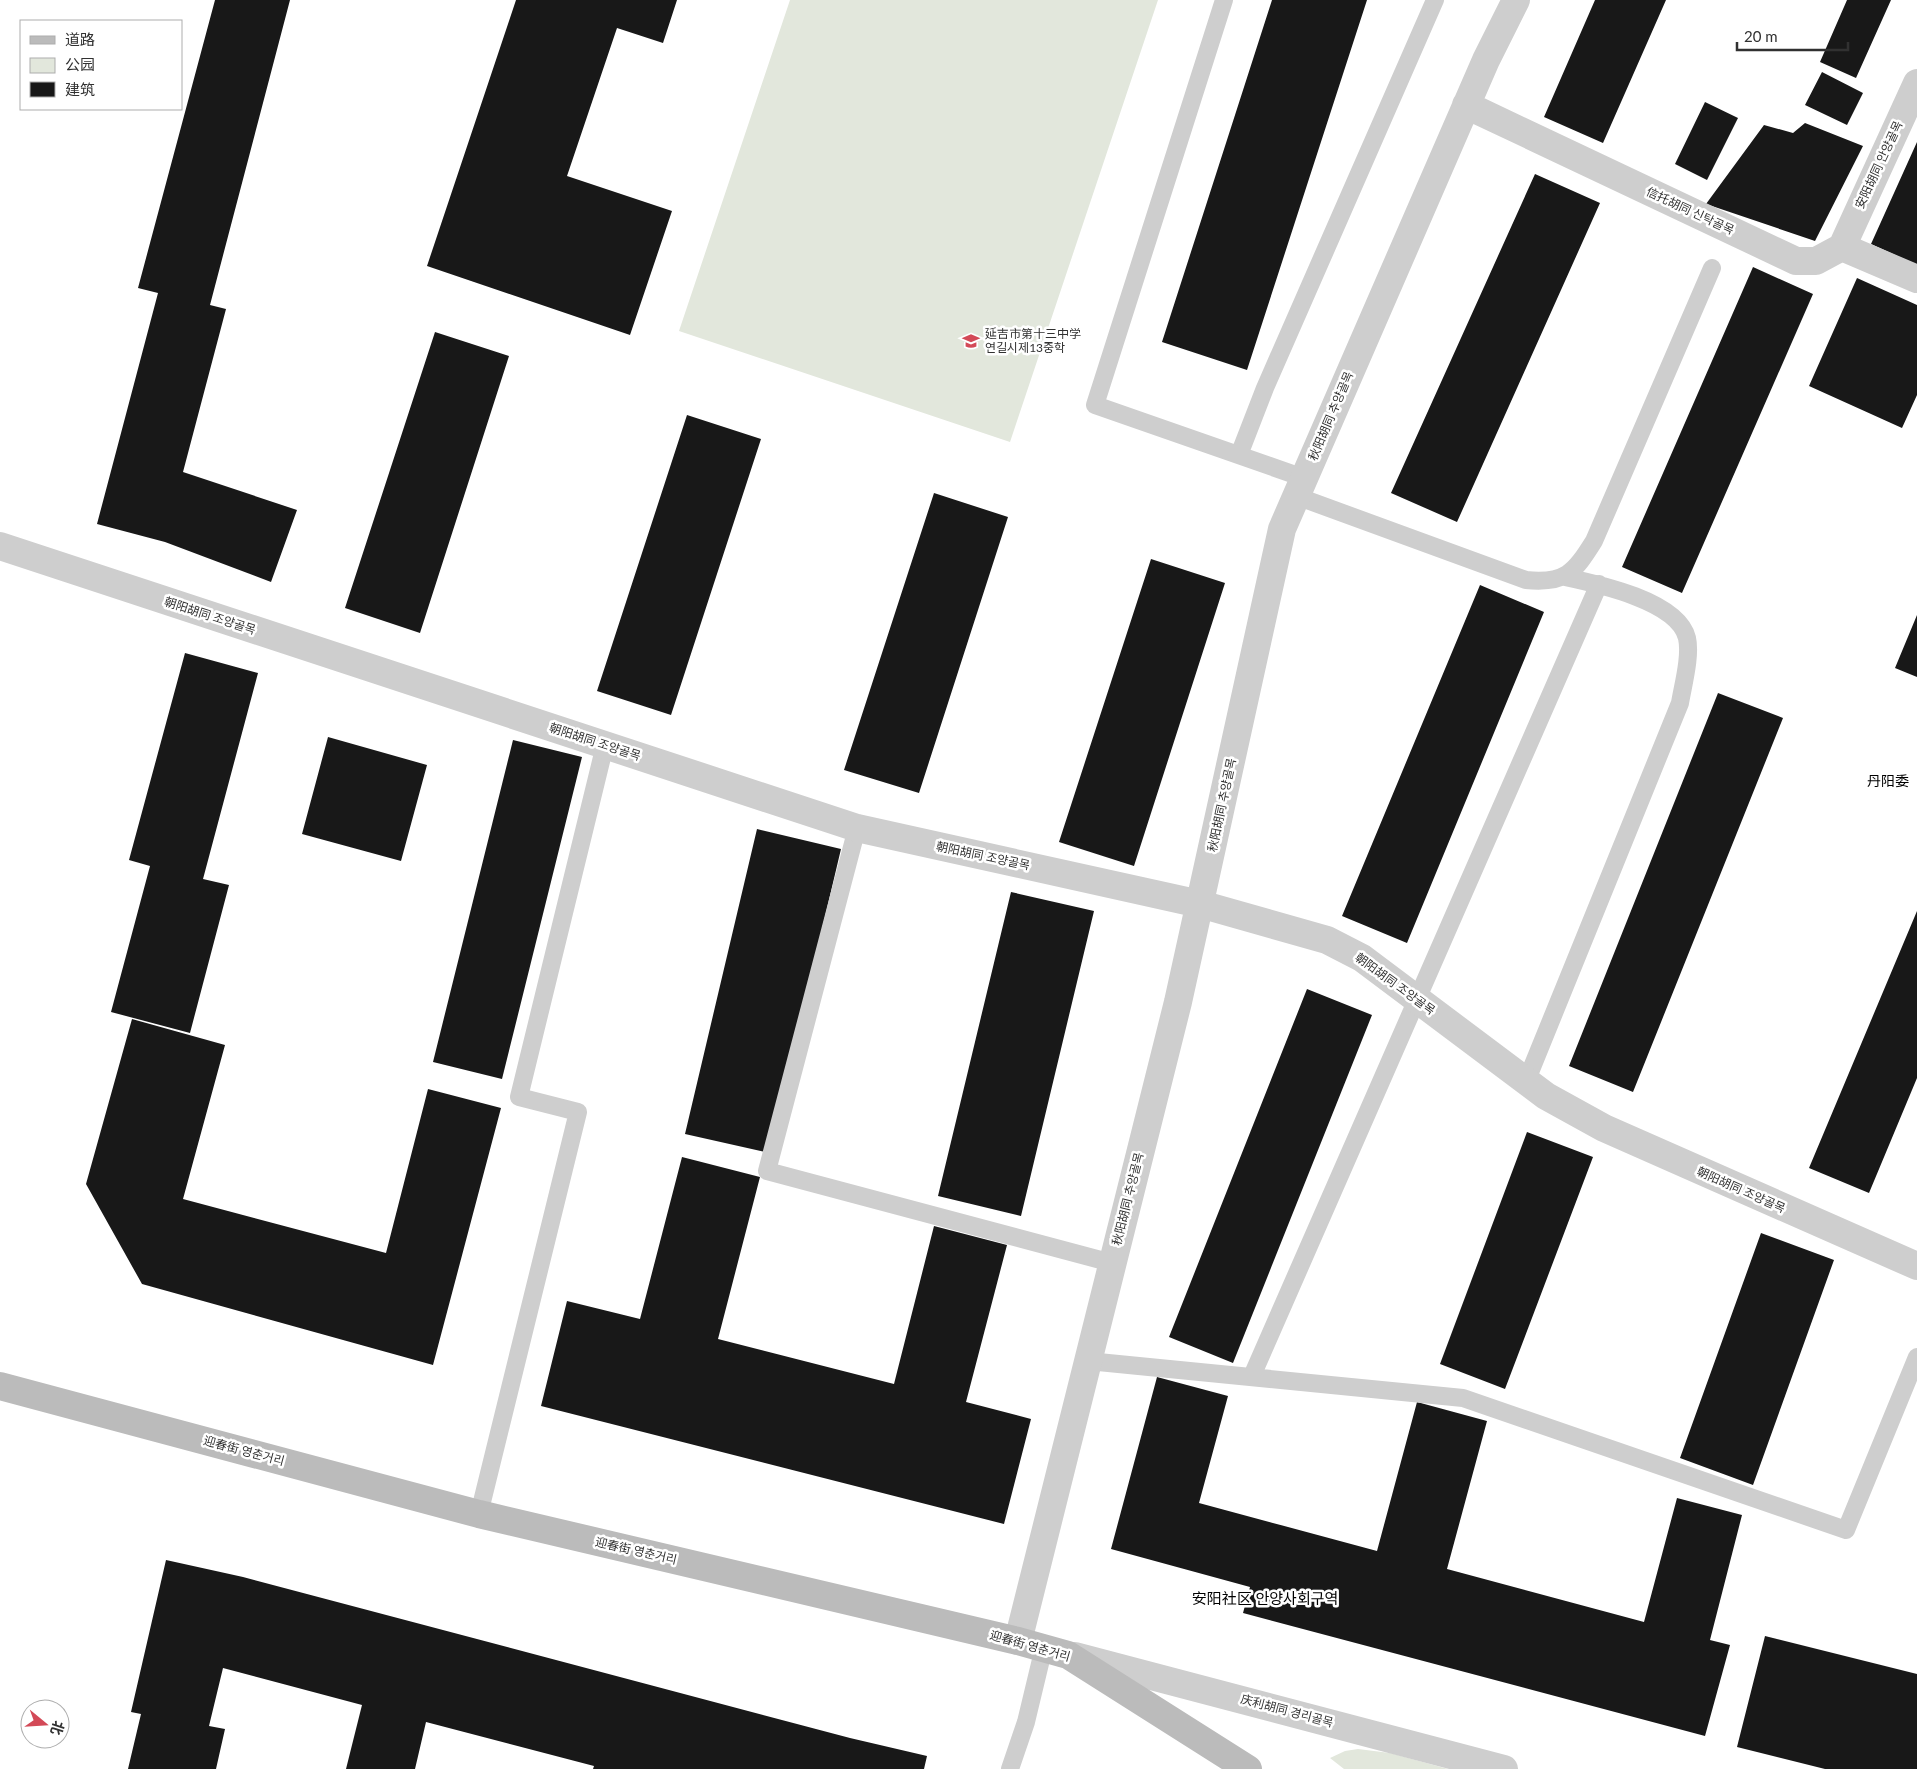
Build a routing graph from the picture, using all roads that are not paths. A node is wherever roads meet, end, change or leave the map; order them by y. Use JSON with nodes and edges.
{"nodes":[{"id":1,"x":1224,"y":0,"type":"edge"},
{"id":2,"x":1435,"y":0,"type":"edge"},
{"id":3,"x":1516,"y":0,"type":"edge"},
{"id":4,"x":1917,"y":83,"type":"edge"},
{"id":5,"x":1466,"y":105,"type":"junction"},
{"id":6,"x":1842,"y":248,"type":"junction"},
{"id":7,"x":1712,"y":268,"type":"dead end"},
{"id":8,"x":1917,"y":279,"type":"edge"},
{"id":9,"x":1239,"y":455,"type":"junction"},
{"id":10,"x":1300,"y":487,"type":"junction"},
{"id":11,"x":0,"y":546,"type":"edge"},
{"id":12,"x":1565,"y":577,"type":"junction"},
{"id":13,"x":1599,"y":584,"type":"junction"},
{"id":14,"x":604,"y":745,"type":"junction"},
{"id":15,"x":857,"y":828,"type":"junction"},
{"id":16,"x":1200,"y":904,"type":"junction"},
{"id":17,"x":1417,"y":999,"type":"junction"},
{"id":18,"x":1526,"y":1082,"type":"junction"},
{"id":19,"x":1112,"y":1263,"type":"junction"},
{"id":20,"x":1917,"y":1266,"type":"edge"},
{"id":21,"x":1917,"y":1358,"type":"edge"},
{"id":22,"x":1088,"y":1361,"type":"junction"},
{"id":23,"x":1252,"y":1376,"type":"junction"},
{"id":24,"x":0,"y":1386,"type":"edge"},
{"id":25,"x":478,"y":1514,"type":"junction"},
{"id":26,"x":1018,"y":1640,"type":"junction"},
{"id":27,"x":1056,"y":1651,"type":"junction"},
{"id":28,"x":1010,"y":1769,"type":"edge"},
{"id":29,"x":1248,"y":1769,"type":"edge"},
{"id":30,"x":1504,"y":1769,"type":"edge"}],
"edges":[{"from":1,"to":9,"type":"lane"},
{"from":2,"to":9,"type":"lane"},
{"from":3,"to":5,"type":"street","name":"秋阳胡同 추양골목"},
{"from":4,"to":6,"type":"street","name":"安阳胡同 안양골목"},
{"from":5,"to":6,"type":"street","name":"信托胡同 신탁골목"},
{"from":5,"to":10,"type":"street","name":"秋阳胡同 추양골목"},
{"from":6,"to":8,"type":"street"},
{"from":7,"to":12,"type":"lane"},
{"from":9,"to":10,"type":"lane"},
{"from":10,"to":12,"type":"lane"},
{"from":10,"to":16,"type":"street","name":"秋阳胡同 추양골목"},
{"from":11,"to":14,"type":"street","name":"朝阳胡同 조양골목"},
{"from":12,"to":13,"type":"lane"},
{"from":13,"to":17,"type":"lane"},
{"from":13,"to":18,"type":"lane"},
{"from":14,"to":15,"type":"street","name":"朝阳胡同 조양골목"},
{"from":14,"to":25,"type":"lane"},
{"from":15,"to":16,"type":"street","name":"朝阳胡同 조양골목"},
{"from":15,"to":19,"type":"lane"},
{"from":16,"to":17,"type":"street","name":"朝阳胡同 조양골목"},
{"from":16,"to":19,"type":"street","name":"秋阳胡同 추양골목"},
{"from":17,"to":18,"type":"street","name":"朝阳胡同 조양골목"},
{"from":17,"to":23,"type":"lane"},
{"from":18,"to":20,"type":"street","name":"朝阳胡同 조양골목"},
{"from":19,"to":22,"type":"street","name":"秋阳胡同 추양골목"},
{"from":21,"to":23,"type":"lane"},
{"from":22,"to":23,"type":"lane"},
{"from":22,"to":26,"type":"street","name":"秋阳胡同 추양골목"},
{"from":24,"to":25,"type":"street","name":"迎春街 영춘거리"},
{"from":25,"to":26,"type":"street","name":"迎春街 영춘거리"},
{"from":26,"to":27,"type":"street","name":"迎春街 영춘거리"},
{"from":27,"to":28,"type":"lane"},
{"from":27,"to":29,"type":"street","name":"迎春街 영춘거리"},
{"from":27,"to":30,"type":"street","name":"庆利胡同 경리골목"}]}
